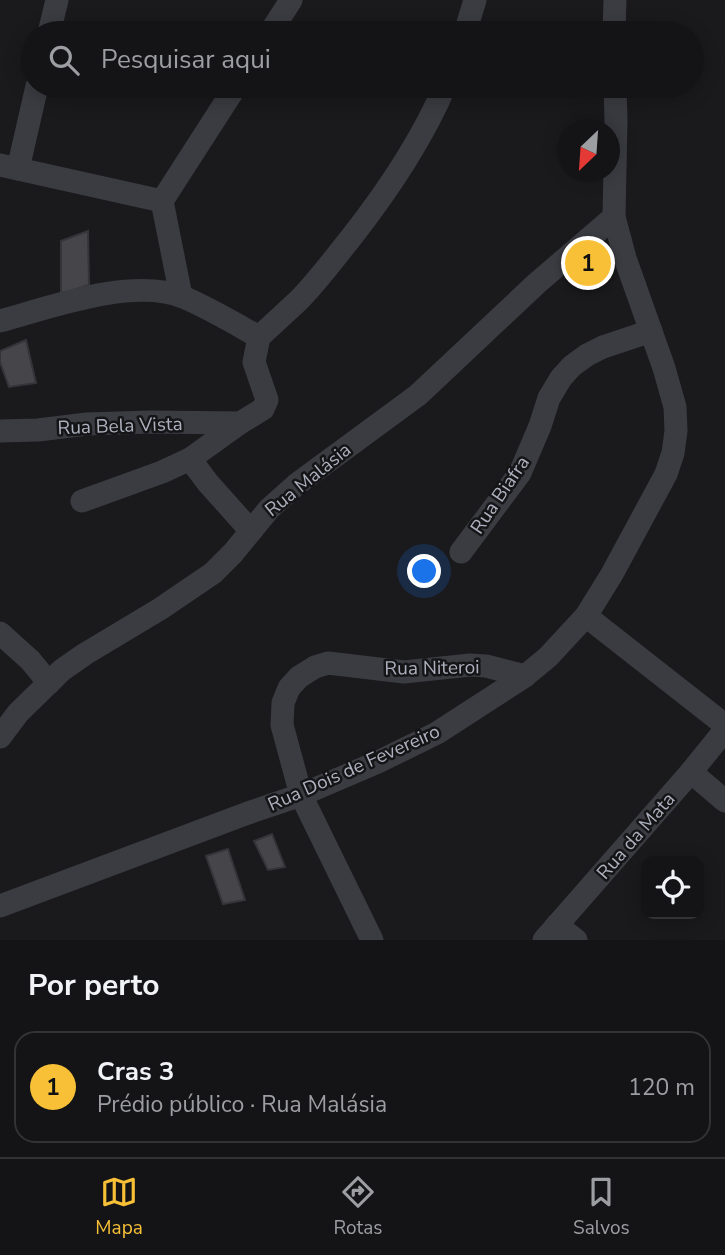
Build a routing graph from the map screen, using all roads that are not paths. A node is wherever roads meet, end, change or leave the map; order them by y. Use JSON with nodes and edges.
{"nodes":[{"id":1,"x":57,"y":0,"type":"edge"},
{"id":2,"x":291,"y":0,"type":"edge"},
{"id":3,"x":475,"y":0,"type":"edge"},
{"id":4,"x":615,"y":0,"type":"edge"},
{"id":5,"x":53,"y":21,"type":"edge"},
{"id":6,"x":278,"y":21,"type":"edge"},
{"id":7,"x":469,"y":21,"type":"edge"},
{"id":8,"x":614,"y":21,"type":"edge"},
{"id":9,"x":33,"y":98,"type":"edge"},
{"id":10,"x":228,"y":98,"type":"edge"},
{"id":11,"x":440,"y":98,"type":"edge"},
{"id":12,"x":615,"y":98,"type":"edge"},
{"id":13,"x":9,"y":167,"type":"edge"},
{"id":14,"x":162,"y":201,"type":"junction"},
{"id":15,"x":614,"y":217,"type":"junction"},
{"id":16,"x":181,"y":296,"type":"junction"},
{"id":17,"x":0,"y":321,"type":"edge"},
{"id":18,"x":652,"y":331,"type":"junction"},
{"id":19,"x":259,"y":337,"type":"junction"},
{"id":20,"x":240,"y":423,"type":"junction"},
{"id":21,"x":0,"y":431,"type":"edge"},
{"id":22,"x":190,"y":459,"type":"junction"},
{"id":23,"x":82,"y":501,"type":"dead end"},
{"id":24,"x":251,"y":531,"type":"junction"},
{"id":25,"x":461,"y":552,"type":"dead end"},
{"id":26,"x":586,"y":616,"type":"junction"},
{"id":27,"x":0,"y":633,"type":"edge"},
{"id":28,"x":525,"y":676,"type":"junction"},
{"id":29,"x":49,"y":683,"type":"junction"},
{"id":30,"x":725,"y":727,"type":"edge"},
{"id":31,"x":0,"y":737,"type":"edge"},
{"id":32,"x":691,"y":772,"type":"junction"},
{"id":33,"x":301,"y":795,"type":"junction"},
{"id":34,"x":725,"y":801,"type":"edge"},
{"id":35,"x":0,"y":906,"type":"edge"},
{"id":36,"x":551,"y":933,"type":"edge"},
{"id":37,"x":372,"y":940,"type":"edge"},
{"id":38,"x":576,"y":940,"type":"edge"}],
"edges":[{"from":1,"to":5,"type":"street"},
{"from":2,"to":6,"type":"street"},
{"from":3,"to":7,"type":"street"},
{"from":4,"to":8,"type":"street"},
{"from":9,"to":13,"type":"street"},
{"from":10,"to":14,"type":"street"},
{"from":11,"to":19,"type":"street"},
{"from":12,"to":15,"type":"street","name":"Rua Dois de Fevereiro"},
{"from":13,"to":14,"type":"street"},
{"from":14,"to":16,"type":"street"},
{"from":15,"to":18,"type":"street","name":"Rua Dois de Fevereiro"},
{"from":15,"to":24,"type":"street","name":"Rua Malásia"},
{"from":16,"to":17,"type":"street"},
{"from":16,"to":19,"type":"street"},
{"from":18,"to":25,"type":"street","name":"Rua Biafra"},
{"from":18,"to":26,"type":"street","name":"Rua Dois de Fevereiro"},
{"from":19,"to":20,"type":"street","name":"Rua Bela Vista"},
{"from":20,"to":21,"type":"street","name":"Rua Bela Vista"},
{"from":20,"to":22,"type":"street","name":"Rua Bela Vista"},
{"from":22,"to":23,"type":"street","name":"Rua Bela Vista"},
{"from":22,"to":24,"type":"street"},
{"from":24,"to":29,"type":"street","name":"Rua Malásia"},
{"from":26,"to":28,"type":"street","name":"Rua Dois de Fevereiro"},
{"from":26,"to":30,"type":"street"},
{"from":27,"to":29,"type":"street"},
{"from":28,"to":33,"type":"street","name":"Rua Dois de Fevereiro"},
{"from":28,"to":33,"type":"street","name":"Rua Niteroi"},
{"from":29,"to":31,"type":"street","name":"Rua Malásia"},
{"from":30,"to":32,"type":"street","name":"Rua da Mata"},
{"from":32,"to":34,"type":"street"},
{"from":32,"to":36,"type":"street","name":"Rua da Mata"},
{"from":33,"to":35,"type":"street","name":"Rua Dois de Fevereiro"},
{"from":33,"to":37,"type":"street","name":"Rua Niteroi"},
{"from":36,"to":38,"type":"street"}]}
